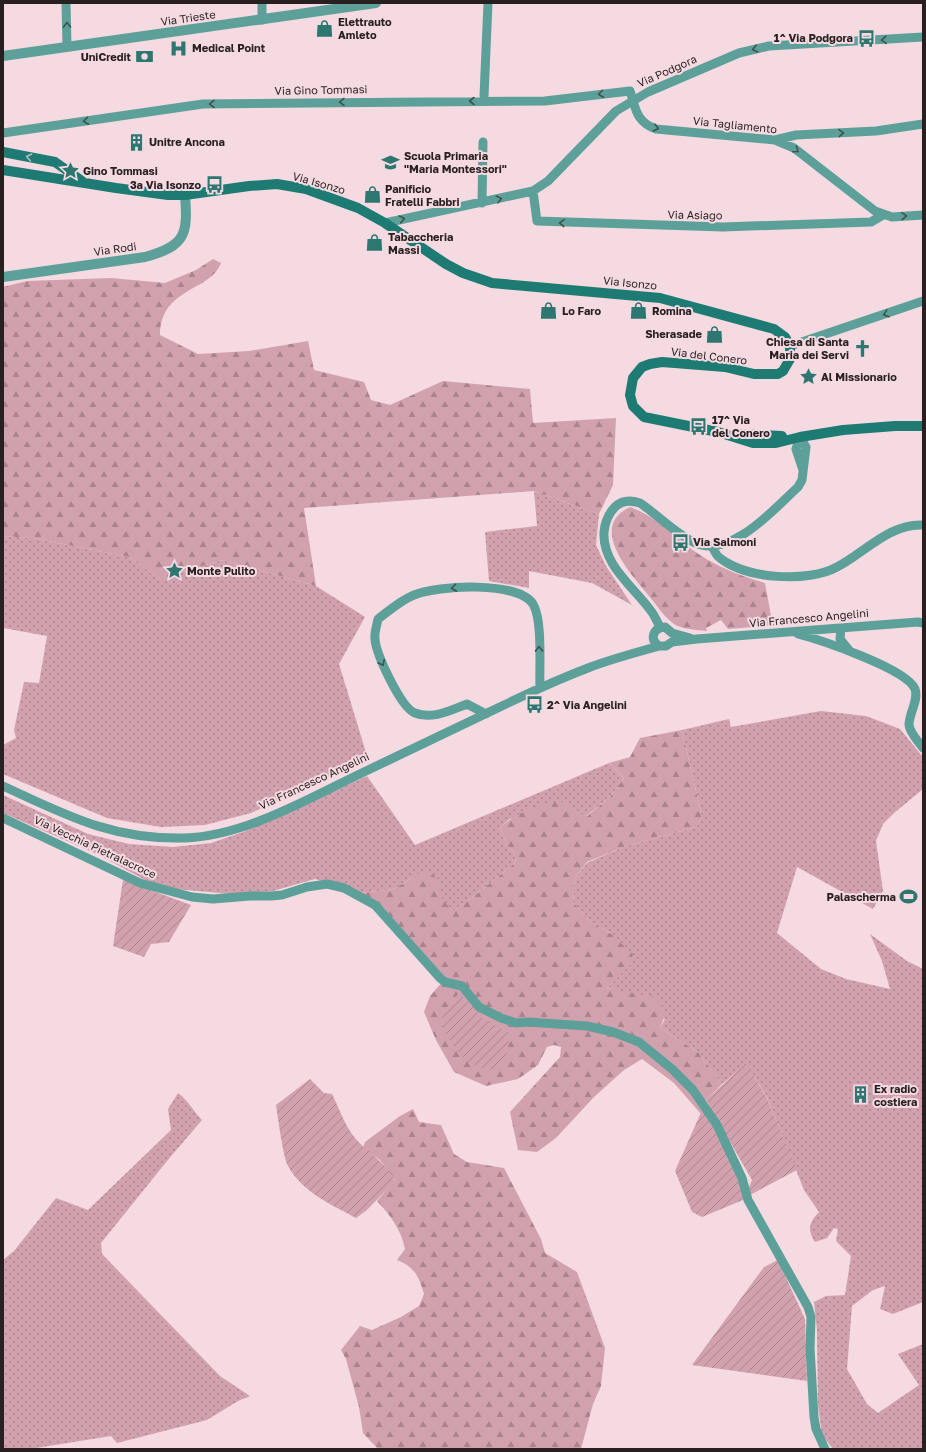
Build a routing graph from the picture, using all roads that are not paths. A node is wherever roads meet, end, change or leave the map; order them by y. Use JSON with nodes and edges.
{"nodes":[{"id":1,"x":66,"y":3,"type":"edge"},
{"id":2,"x":262,"y":3,"type":"edge"},
{"id":3,"x":376,"y":3,"type":"edge"},
{"id":4,"x":488,"y":3,"type":"edge"},
{"id":5,"x":262,"y":20,"type":"junction"},
{"id":6,"x":923,"y":37,"type":"edge"},
{"id":7,"x":67,"y":47,"type":"junction"},
{"id":8,"x":3,"y":56,"type":"edge"},
{"id":9,"x":484,"y":96,"type":"dead end"},
{"id":10,"x":633,"y":100,"type":"junction"},
{"id":11,"x":923,"y":124,"type":"edge"},
{"id":12,"x":3,"y":133,"type":"edge"},
{"id":13,"x":775,"y":140,"type":"junction"},
{"id":14,"x":483,"y":142,"type":"dead end"},
{"id":15,"x":3,"y":152,"type":"edge"},
{"id":16,"x":55,"y":162,"type":"junction"},
{"id":17,"x":3,"y":170,"type":"edge"},
{"id":18,"x":52,"y":177,"type":"junction"},
{"id":19,"x":84,"y":183,"type":"junction"},
{"id":20,"x":533,"y":190,"type":"junction"},
{"id":21,"x":185,"y":194,"type":"junction"},
{"id":22,"x":482,"y":203,"type":"junction"},
{"id":23,"x":883,"y":215,"type":"junction"},
{"id":24,"x":923,"y":215,"type":"edge"},
{"id":25,"x":385,"y":223,"type":"junction"},
{"id":26,"x":3,"y":278,"type":"edge"},
{"id":27,"x":923,"y":301,"type":"edge"},
{"id":28,"x":790,"y":346,"type":"junction"},
{"id":29,"x":923,"y":426,"type":"edge"},
{"id":30,"x":800,"y":437,"type":"junction"},
{"id":31,"x":923,"y":525,"type":"edge"},
{"id":32,"x":712,"y":546,"type":"junction"},
{"id":33,"x":923,"y":623,"type":"edge"},
{"id":34,"x":660,"y":627,"type":"junction"},
{"id":35,"x":836,"y":629,"type":"junction"},
{"id":36,"x":791,"y":632,"type":"junction"},
{"id":37,"x":653,"y":638,"type":"junction"},
{"id":38,"x":672,"y":638,"type":"junction"},
{"id":39,"x":828,"y":643,"type":"junction"},
{"id":40,"x":659,"y":646,"type":"junction"},
{"id":41,"x":851,"y":652,"type":"junction"},
{"id":42,"x":625,"y":656,"type":"junction"},
{"id":43,"x":540,"y":688,"type":"junction"},
{"id":44,"x":486,"y":714,"type":"junction"},
{"id":45,"x":923,"y":748,"type":"edge"},
{"id":46,"x":3,"y":786,"type":"edge"},
{"id":47,"x":3,"y":818,"type":"edge"},
{"id":48,"x":825,"y":1449,"type":"edge"}],
"edges":[{"from":7,"to":1,"type":"street","one_way":true},
{"from":2,"to":5,"type":"street"},
{"from":3,"to":5,"type":"street","name":"Via Trieste"},
{"from":4,"to":9,"type":"street"},
{"from":5,"to":7,"type":"street","name":"Via Trieste"},
{"from":6,"to":10,"type":"street","name":"Via Podgora","one_way":true},
{"from":7,"to":8,"type":"street","name":"Via Trieste"},
{"from":10,"to":12,"type":"street","name":"Via Gino Tommasi","one_way":true},
{"from":10,"to":13,"type":"street","name":"Via Tagliamento","one_way":true},
{"from":10,"to":20,"type":"street","name":"Via Podgora"},
{"from":13,"to":11,"type":"street","one_way":true},
{"from":13,"to":23,"type":"street","name":"Via Tagliamento","one_way":true},
{"from":14,"to":22,"type":"street"},
{"from":16,"to":15,"type":"main road","one_way":true},
{"from":16,"to":18,"type":"main road"},
{"from":16,"to":19,"type":"main road"},
{"from":17,"to":18,"type":"main road","name":"Via Isonzo"},
{"from":18,"to":19,"type":"main road","name":"Via Isonzo"},
{"from":19,"to":21,"type":"main road","name":"Via Isonzo"},
{"from":22,"to":20,"type":"street","name":"Via Podgora","one_way":true},
{"from":23,"to":20,"type":"street","name":"Via Asiago","one_way":true},
{"from":21,"to":25,"type":"main road","name":"Via Isonzo"},
{"from":21,"to":26,"type":"street","name":"Via Rodi"},
{"from":25,"to":22,"type":"street","name":"Via Podgora","one_way":true},
{"from":23,"to":24,"type":"street","name":"Via Tagliamento","one_way":true},
{"from":25,"to":28,"type":"main road","name":"Via Isonzo"},
{"from":27,"to":28,"type":"street","one_way":true},
{"from":28,"to":30,"type":"main road","name":"Via del Conero"},
{"from":29,"to":30,"type":"main road","name":"Via del Conero"},
{"from":30,"to":32,"type":"street"},
{"from":31,"to":32,"type":"street"},
{"from":32,"to":34,"type":"street"},
{"from":33,"to":35,"type":"street","name":"Via Francesco Angelini"},
{"from":34,"to":37,"type":"street","name":"Via Francesco Angelini"},
{"from":34,"to":38,"type":"street"},
{"from":35,"to":36,"type":"street","name":"Via Francesco Angelini"},
{"from":35,"to":39,"type":"street"},
{"from":35,"to":41,"type":"street"},
{"from":36,"to":38,"type":"street","name":"Via Francesco Angelini"},
{"from":36,"to":39,"type":"street"},
{"from":37,"to":40,"type":"street"},
{"from":37,"to":42,"type":"street","name":"Via Francesco Angelini"},
{"from":38,"to":40,"type":"street","name":"Via Francesco Angelini"},
{"from":39,"to":41,"type":"street"},
{"from":40,"to":42,"type":"street","name":"Via Francesco Angelini"},
{"from":41,"to":45,"type":"street"},
{"from":42,"to":43,"type":"street","name":"Via Francesco Angelini"},
{"from":43,"to":44,"type":"street","name":"Via Francesco Angelini"},
{"from":43,"to":44,"type":"street","one_way":true},
{"from":44,"to":46,"type":"street","name":"Via Francesco Angelini"},
{"from":47,"to":48,"type":"street","name":"Via Vecchia Pietralacroce"}]}
